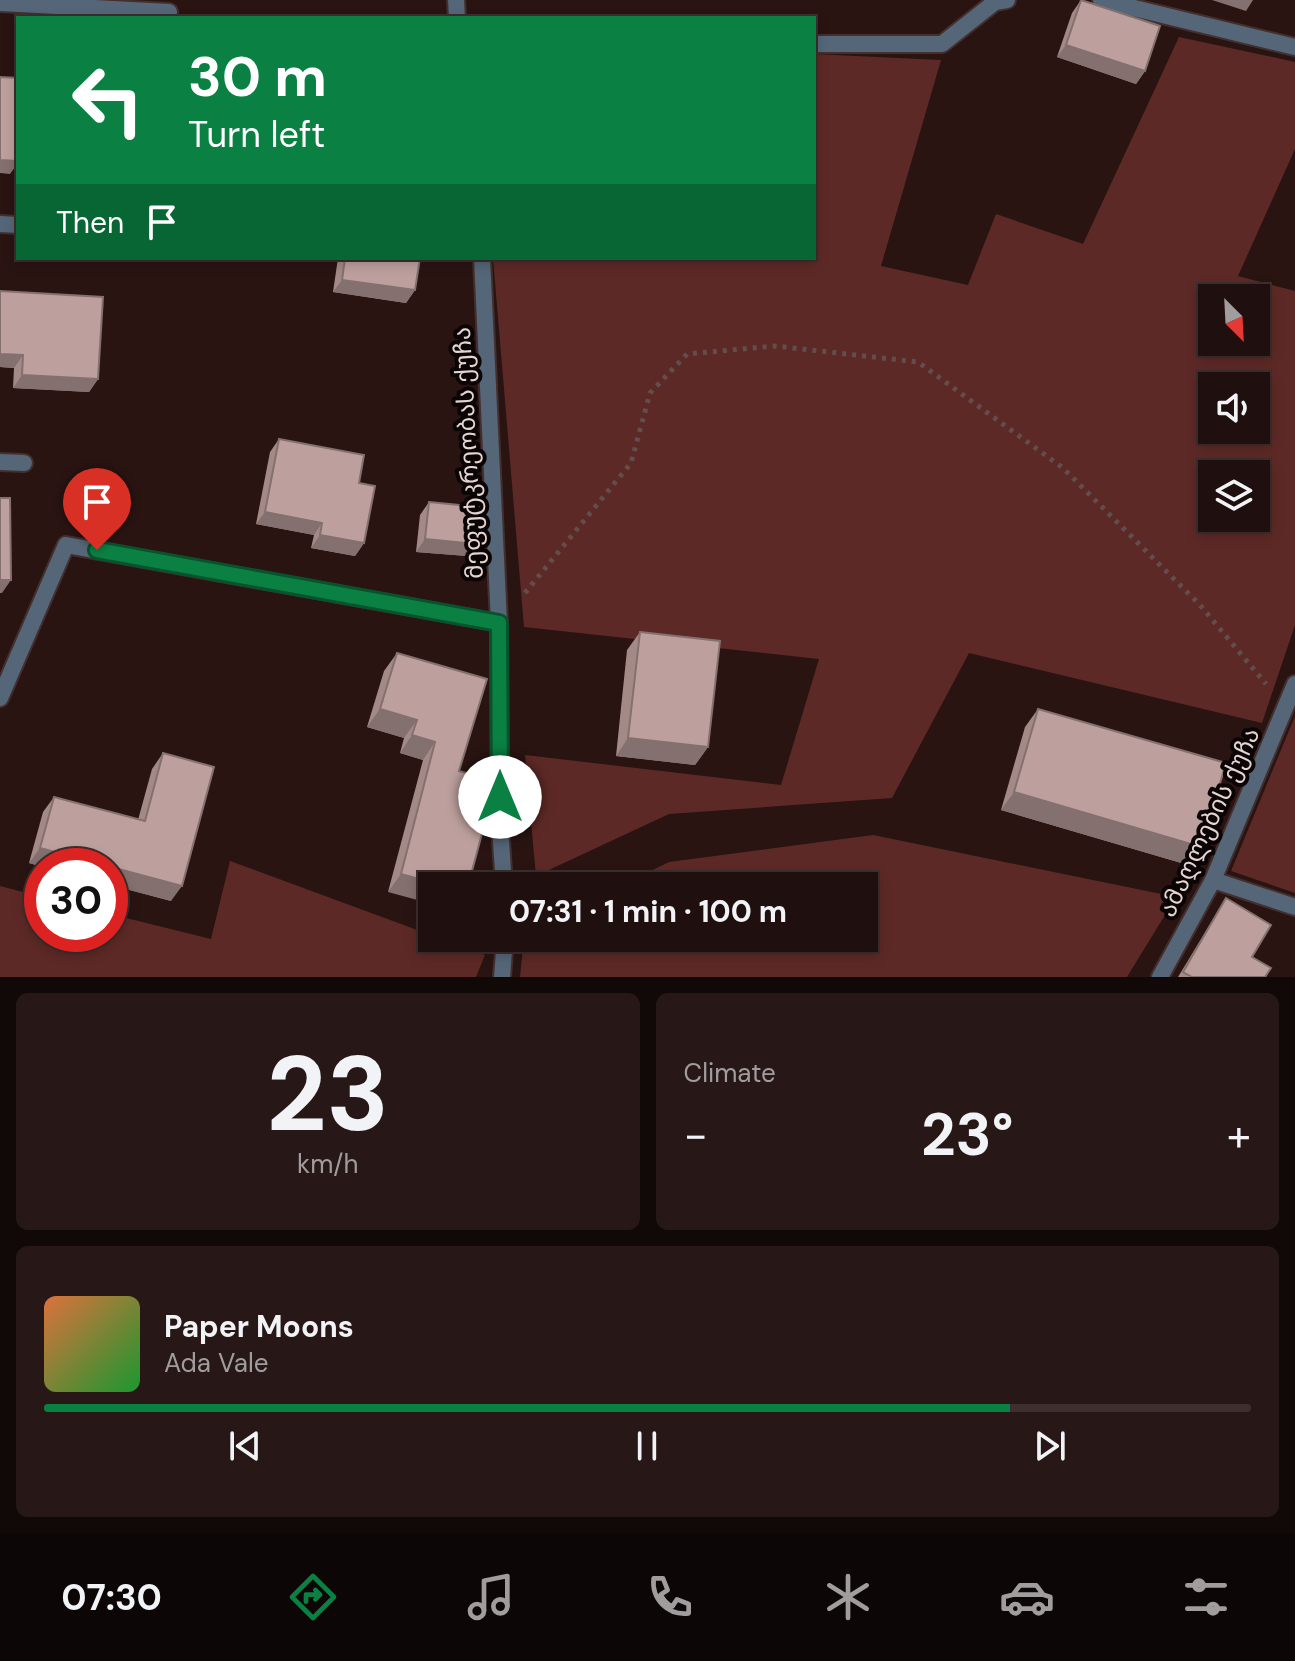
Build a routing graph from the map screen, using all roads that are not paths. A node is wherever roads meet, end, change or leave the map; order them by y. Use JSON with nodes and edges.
{"nodes":[{"id":1,"x":1007,"y":0,"type":"edge"},
{"id":2,"x":1101,"y":0,"type":"edge"},
{"id":3,"x":0,"y":3,"type":"edge"},
{"id":4,"x":169,"y":12,"type":"dead end"},
{"id":5,"x":816,"y":44,"type":"edge"},
{"id":6,"x":1295,"y":47,"type":"edge"},
{"id":7,"x":482,"y":260,"type":"edge"},
{"id":8,"x":0,"y":462,"type":"edge"},
{"id":9,"x":24,"y":463,"type":"dead end"},
{"id":10,"x":499,"y":623,"type":"junction"},
{"id":11,"x":1295,"y":684,"type":"edge"},
{"id":12,"x":0,"y":698,"type":"edge"},
{"id":13,"x":503,"y":872,"type":"edge"},
{"id":14,"x":1213,"y":880,"type":"junction"},
{"id":15,"x":1295,"y":907,"type":"edge"},
{"id":16,"x":504,"y":952,"type":"edge"},
{"id":17,"x":502,"y":977,"type":"edge"},
{"id":18,"x":1160,"y":977,"type":"edge"}],
"edges":[{"from":1,"to":5,"type":"street"},
{"from":2,"to":6,"type":"street"},
{"from":3,"to":4,"type":"street"},
{"from":7,"to":10,"type":"street","name":"მეფუტკრეობას ქუჩა"},
{"from":8,"to":9,"type":"street"},
{"from":10,"to":12,"type":"street"},
{"from":10,"to":13,"type":"street","name":"მეფუტკრეობას ქუჩა"},
{"from":11,"to":14,"type":"street","name":"ამაღლების ქუჩა"},
{"from":14,"to":15,"type":"street"},
{"from":14,"to":18,"type":"street","name":"ამაღლების ქუჩა"},
{"from":16,"to":17,"type":"street"}]}
